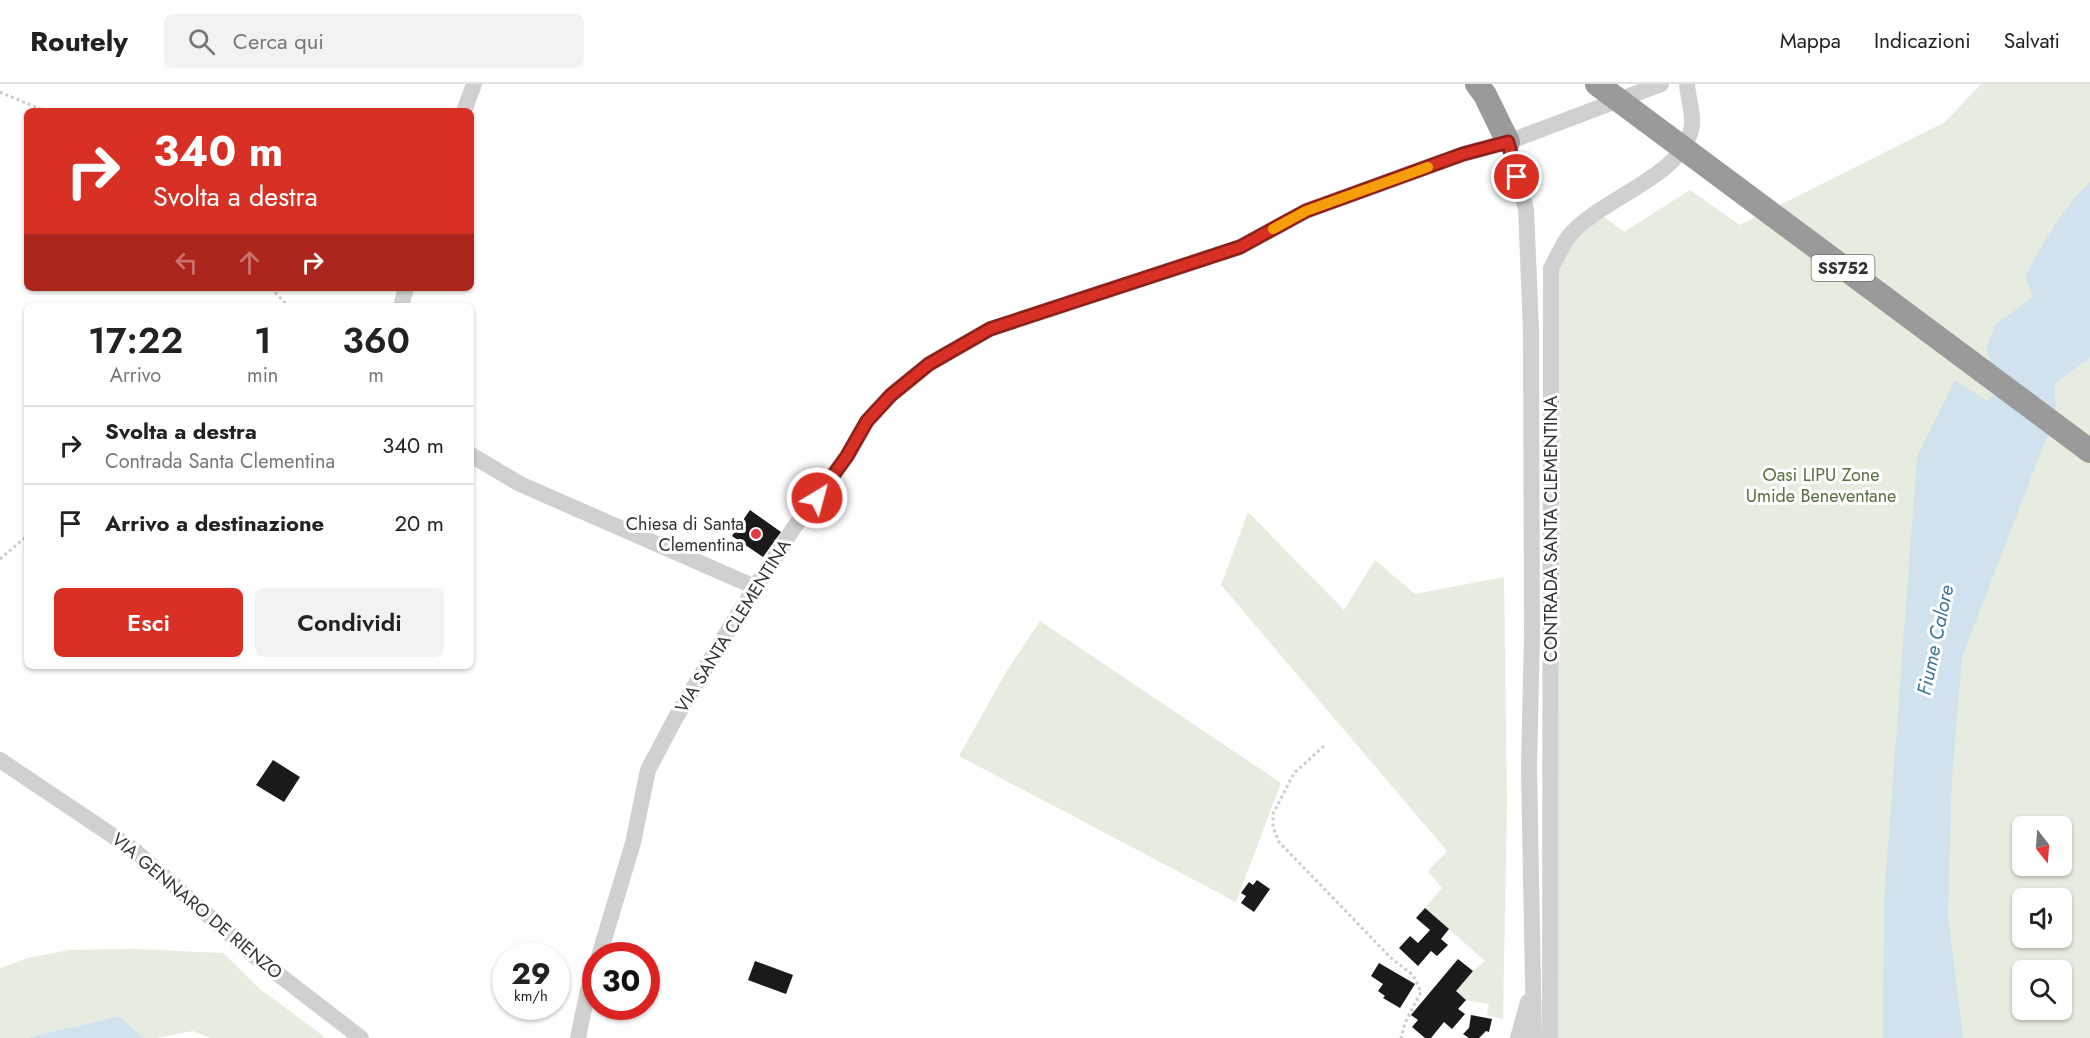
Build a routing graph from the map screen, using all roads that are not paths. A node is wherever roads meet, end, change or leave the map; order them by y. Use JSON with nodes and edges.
{"nodes":[{"id":1,"x":474,"y":84,"type":"edge"},
{"id":2,"x":1477,"y":84,"type":"edge"},
{"id":3,"x":1597,"y":84,"type":"edge"},
{"id":4,"x":1661,"y":84,"type":"edge"},
{"id":5,"x":1687,"y":84,"type":"edge"},
{"id":6,"x":465,"y":108,"type":"edge"},
{"id":7,"x":1508,"y":142,"type":"junction"},
{"id":8,"x":2090,"y":451,"type":"edge"},
{"id":9,"x":474,"y":457,"type":"edge"},
{"id":10,"x":754,"y":587,"type":"junction"},
{"id":11,"x":0,"y":760,"type":"edge"},
{"id":12,"x":603,"y":942,"type":"edge"},
{"id":13,"x":1532,"y":987,"type":"junction"},
{"id":14,"x":582,"y":1018,"type":"edge"},
{"id":15,"x":361,"y":1038,"type":"edge"},
{"id":16,"x":578,"y":1038,"type":"edge"},
{"id":17,"x":1518,"y":1038,"type":"edge"},
{"id":18,"x":1534,"y":1038,"type":"edge"},
{"id":19,"x":1550,"y":1038,"type":"edge"}],
"edges":[{"from":1,"to":6,"type":"street"},
{"from":2,"to":7,"type":"highway"},
{"from":3,"to":8,"type":"highway","number":"SS752","bridge":true},
{"from":4,"to":7,"type":"street","name":"VIA SANTA CLEMENTINA"},
{"from":5,"to":19,"type":"street","name":"CONTRADA SANTA CLEMENTINA"},
{"from":7,"to":10,"type":"street","name":"VIA SANTA CLEMENTINA"},
{"from":7,"to":13,"type":"street","name":"CONTRADA SANTA CLEMENTINA"},
{"from":9,"to":10,"type":"street"},
{"from":10,"to":12,"type":"street","name":"VIA SANTA CLEMENTINA"},
{"from":11,"to":15,"type":"street","name":"VIA GENNARO DE RIENZO"},
{"from":13,"to":17,"type":"street"},
{"from":13,"to":18,"type":"street","name":"CONTRADA SANTA CLEMENTINA"},
{"from":14,"to":16,"type":"street"}]}
